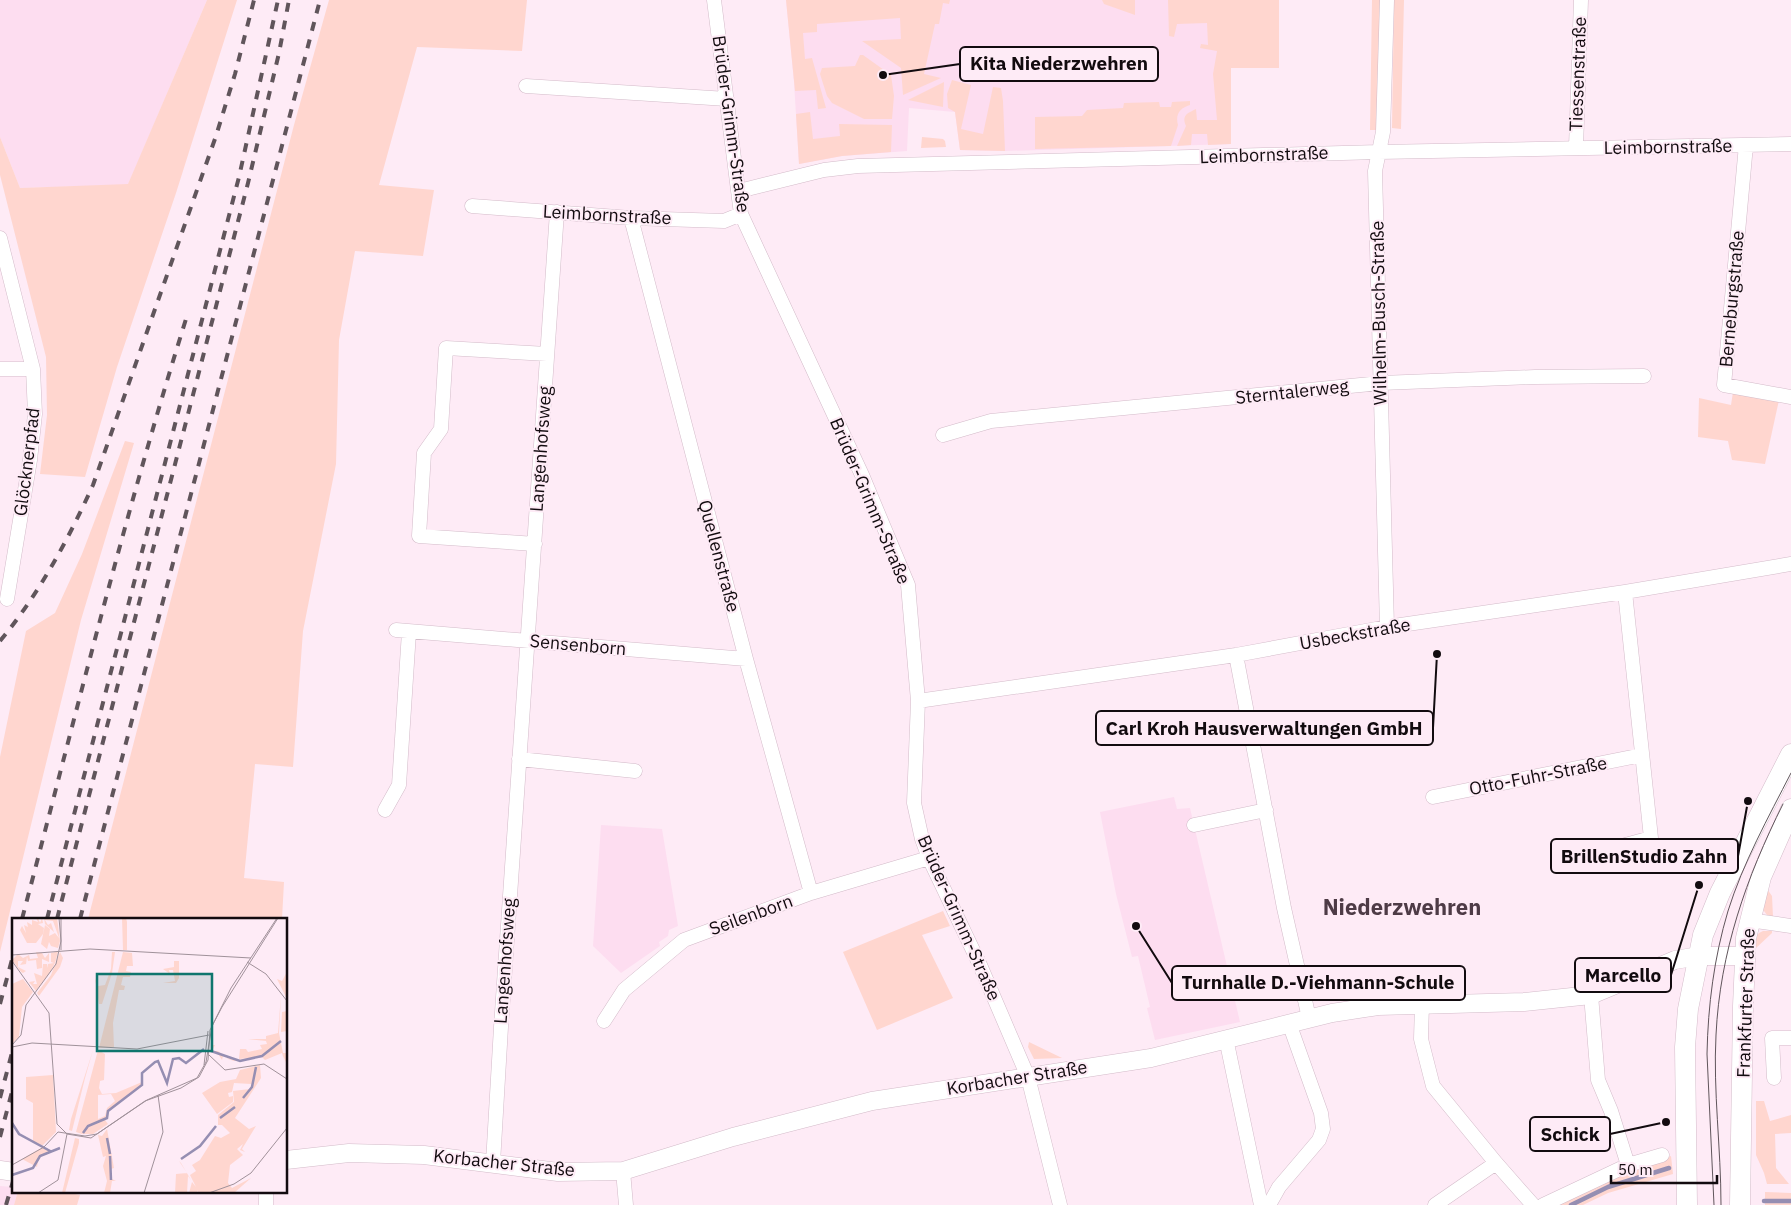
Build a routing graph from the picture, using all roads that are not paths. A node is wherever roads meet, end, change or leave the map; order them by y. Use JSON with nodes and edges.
{"nodes":[{"id":1,"x":714,"y":0,"type":"edge"},
{"id":2,"x":1386,"y":0,"type":"edge"},
{"id":3,"x":1581,"y":0,"type":"edge"},
{"id":4,"x":526,"y":86,"type":"dead end"},
{"id":5,"x":727,"y":99,"type":"junction"},
{"id":6,"x":1791,"y":144,"type":"edge"},
{"id":7,"x":1746,"y":145,"type":"junction"},
{"id":8,"x":1576,"y":148,"type":"junction"},
{"id":9,"x":1379,"y":152,"type":"junction"},
{"id":10,"x":739,"y":191,"type":"junction"},
{"id":11,"x":472,"y":206,"type":"dead end"},
{"id":12,"x":556,"y":212,"type":"junction"},
{"id":13,"x":741,"y":214,"type":"junction"},
{"id":14,"x":631,"y":218,"type":"junction"},
{"id":15,"x":0,"y":238,"type":"edge"},
{"id":16,"x":547,"y":354,"type":"junction"},
{"id":17,"x":0,"y":369,"type":"edge"},
{"id":18,"x":33,"y":369,"type":"junction"},
{"id":19,"x":1644,"y":376,"type":"dead end"},
{"id":20,"x":1380,"y":383,"type":"junction"},
{"id":21,"x":1791,"y":397,"type":"edge"},
{"id":22,"x":943,"y":435,"type":"dead end"},
{"id":23,"x":535,"y":544,"type":"junction"},
{"id":24,"x":1791,"y":564,"type":"edge"},
{"id":25,"x":1625,"y":592,"type":"junction"},
{"id":26,"x":7,"y":599,"type":"dead end"},
{"id":27,"x":1388,"y":627,"type":"junction"},
{"id":28,"x":527,"y":640,"type":"junction"},
{"id":29,"x":1236,"y":654,"type":"junction"},
{"id":30,"x":746,"y":659,"type":"junction"},
{"id":31,"x":918,"y":701,"type":"junction"},
{"id":32,"x":1791,"y":754,"type":"edge"},
{"id":33,"x":1642,"y":755,"type":"junction"},
{"id":34,"x":519,"y":759,"type":"junction"},
{"id":35,"x":636,"y":771,"type":"dead end"},
{"id":36,"x":1433,"y":797,"type":"dead end"},
{"id":37,"x":1791,"y":809,"type":"edge"},
{"id":38,"x":385,"y":810,"type":"dead end"},
{"id":39,"x":1266,"y":810,"type":"junction"},
{"id":40,"x":1194,"y":825,"type":"dead end"},
{"id":41,"x":1607,"y":850,"type":"dead end"},
{"id":42,"x":929,"y":858,"type":"junction"},
{"id":43,"x":812,"y":893,"type":"junction"},
{"id":44,"x":1749,"y":920,"type":"junction"},
{"id":45,"x":1791,"y":926,"type":"edge"},
{"id":46,"x":1699,"y":956,"type":"junction"},
{"id":47,"x":1745,"y":956,"type":"junction"},
{"id":48,"x":1591,"y":995,"type":"junction"},
{"id":49,"x":1422,"y":1004,"type":"junction"},
{"id":50,"x":1310,"y":1018,"type":"junction"},
{"id":51,"x":604,"y":1021,"type":"dead end"},
{"id":52,"x":1289,"y":1024,"type":"junction"},
{"id":53,"x":1791,"y":1038,"type":"edge"},
{"id":54,"x":1228,"y":1048,"type":"dead end"},
{"id":55,"x":1028,"y":1077,"type":"junction"},
{"id":56,"x":1774,"y":1078,"type":"dead end"},
{"id":57,"x":1662,"y":1154,"type":"dead end"},
{"id":58,"x":288,"y":1160,"type":"edge"},
{"id":59,"x":493,"y":1163,"type":"junction"},
{"id":60,"x":1496,"y":1163,"type":"junction"},
{"id":61,"x":1628,"y":1165,"type":"junction"},
{"id":62,"x":623,"y":1171,"type":"junction"},
{"id":63,"x":266,"y":1192,"type":"edge"},
{"id":64,"x":266,"y":1205,"type":"edge"},
{"id":65,"x":626,"y":1205,"type":"edge"},
{"id":66,"x":1060,"y":1205,"type":"edge"},
{"id":67,"x":1261,"y":1205,"type":"edge"},
{"id":68,"x":1269,"y":1205,"type":"edge"},
{"id":69,"x":1435,"y":1205,"type":"edge"},
{"id":70,"x":1533,"y":1205,"type":"edge"},
{"id":71,"x":1543,"y":1205,"type":"edge"},
{"id":72,"x":1686,"y":1205,"type":"edge"},
{"id":73,"x":1740,"y":1205,"type":"edge"}],
"edges":[{"from":1,"to":5,"type":"street","name":"Brüder-Grimm-Straße"},
{"from":2,"to":9,"type":"street","name":"Wilhelm-Busch-Straße"},
{"from":3,"to":8,"type":"street","name":"Tiessenstraße"},
{"from":4,"to":5,"type":"street"},
{"from":5,"to":10,"type":"street","name":"Brüder-Grimm-Straße"},
{"from":6,"to":7,"type":"street","name":"Leimbornstraße"},
{"from":7,"to":8,"type":"street","name":"Leimbornstraße"},
{"from":7,"to":21,"type":"street","name":"Berneburgstraße"},
{"from":8,"to":9,"type":"street","name":"Leimbornstraße"},
{"from":9,"to":10,"type":"street","name":"Leimbornstraße"},
{"from":9,"to":20,"type":"street","name":"Wilhelm-Busch-Straße"},
{"from":10,"to":13,"type":"street","name":"Brüder-Grimm-Straße"},
{"from":11,"to":12,"type":"street","name":"Leimbornstraße"},
{"from":12,"to":14,"type":"street","name":"Leimbornstraße"},
{"from":12,"to":16,"type":"street","name":"Langenhofsweg"},
{"from":13,"to":14,"type":"street","name":"Leimbornstraße"},
{"from":13,"to":31,"type":"street","name":"Brüder-Grimm-Straße"},
{"from":14,"to":30,"type":"street","name":"Quellenstraße"},
{"from":15,"to":18,"type":"street","name":"Glöcknerpfad"},
{"from":16,"to":23,"type":"street","name":"Langenhofsweg"},
{"from":16,"to":23,"type":"street"},
{"from":17,"to":18,"type":"street"},
{"from":18,"to":26,"type":"street","name":"Glöcknerpfad"},
{"from":19,"to":20,"type":"street","name":"Sterntalerweg"},
{"from":20,"to":22,"type":"street","name":"Sterntalerweg"},
{"from":20,"to":27,"type":"street","name":"Wilhelm-Busch-Straße"},
{"from":23,"to":28,"type":"street","name":"Langenhofsweg"},
{"from":24,"to":25,"type":"street","name":"Usbeckstraße"},
{"from":25,"to":27,"type":"street","name":"Usbeckstraße"},
{"from":25,"to":33,"type":"street"},
{"from":27,"to":29,"type":"street","name":"Usbeckstraße"},
{"from":28,"to":30,"type":"street","name":"Sensenborn"},
{"from":28,"to":34,"type":"street","name":"Langenhofsweg"},
{"from":28,"to":38,"type":"street","name":"Sensenborn"},
{"from":29,"to":31,"type":"street","name":"Usbeckstraße"},
{"from":29,"to":39,"type":"street"},
{"from":30,"to":43,"type":"street","name":"Quellenstraße"},
{"from":31,"to":42,"type":"street","name":"Brüder-Grimm-Straße"},
{"from":32,"to":46,"type":"main road"},
{"from":33,"to":36,"type":"street","name":"Otto-Fuhr-Straße"},
{"from":33,"to":41,"type":"street"},
{"from":34,"to":35,"type":"street"},
{"from":34,"to":59,"type":"street","name":"Langenhofsweg"},
{"from":37,"to":44,"type":"main road","name":"Frankfurter Straße"},
{"from":39,"to":40,"type":"street"},
{"from":39,"to":50,"type":"street"},
{"from":42,"to":43,"type":"street","name":"Seilenborn"},
{"from":42,"to":55,"type":"street","name":"Brüder-Grimm-Straße"},
{"from":43,"to":51,"type":"street","name":"Seilenborn"},
{"from":44,"to":45,"type":"street"},
{"from":44,"to":47,"type":"main road","name":"Frankfurter Straße"},
{"from":46,"to":47,"type":"street","name":"Korbacher Straße"},
{"from":46,"to":48,"type":"street","name":"Korbacher Straße"},
{"from":46,"to":72,"type":"main road"},
{"from":47,"to":73,"type":"main road","name":"Frankfurter Straße"},
{"from":48,"to":49,"type":"street","name":"Korbacher Straße"},
{"from":48,"to":61,"type":"street"},
{"from":49,"to":50,"type":"street","name":"Korbacher Straße"},
{"from":49,"to":60,"type":"street"},
{"from":50,"to":52,"type":"street","name":"Korbacher Straße"},
{"from":52,"to":55,"type":"street","name":"Korbacher Straße"},
{"from":52,"to":68,"type":"street"},
{"from":53,"to":56,"type":"street"},
{"from":54,"to":67,"type":"street"},
{"from":55,"to":62,"type":"street","name":"Korbacher Straße"},
{"from":55,"to":66,"type":"street","name":"Brüder-Grimm-Straße"},
{"from":57,"to":61,"type":"street"},
{"from":58,"to":59,"type":"street","name":"Korbacher Straße"},
{"from":59,"to":62,"type":"street","name":"Korbacher Straße"},
{"from":60,"to":69,"type":"street"},
{"from":60,"to":70,"type":"street"},
{"from":61,"to":71,"type":"street"},
{"from":62,"to":65,"type":"street"},
{"from":63,"to":64,"type":"street"}]}
